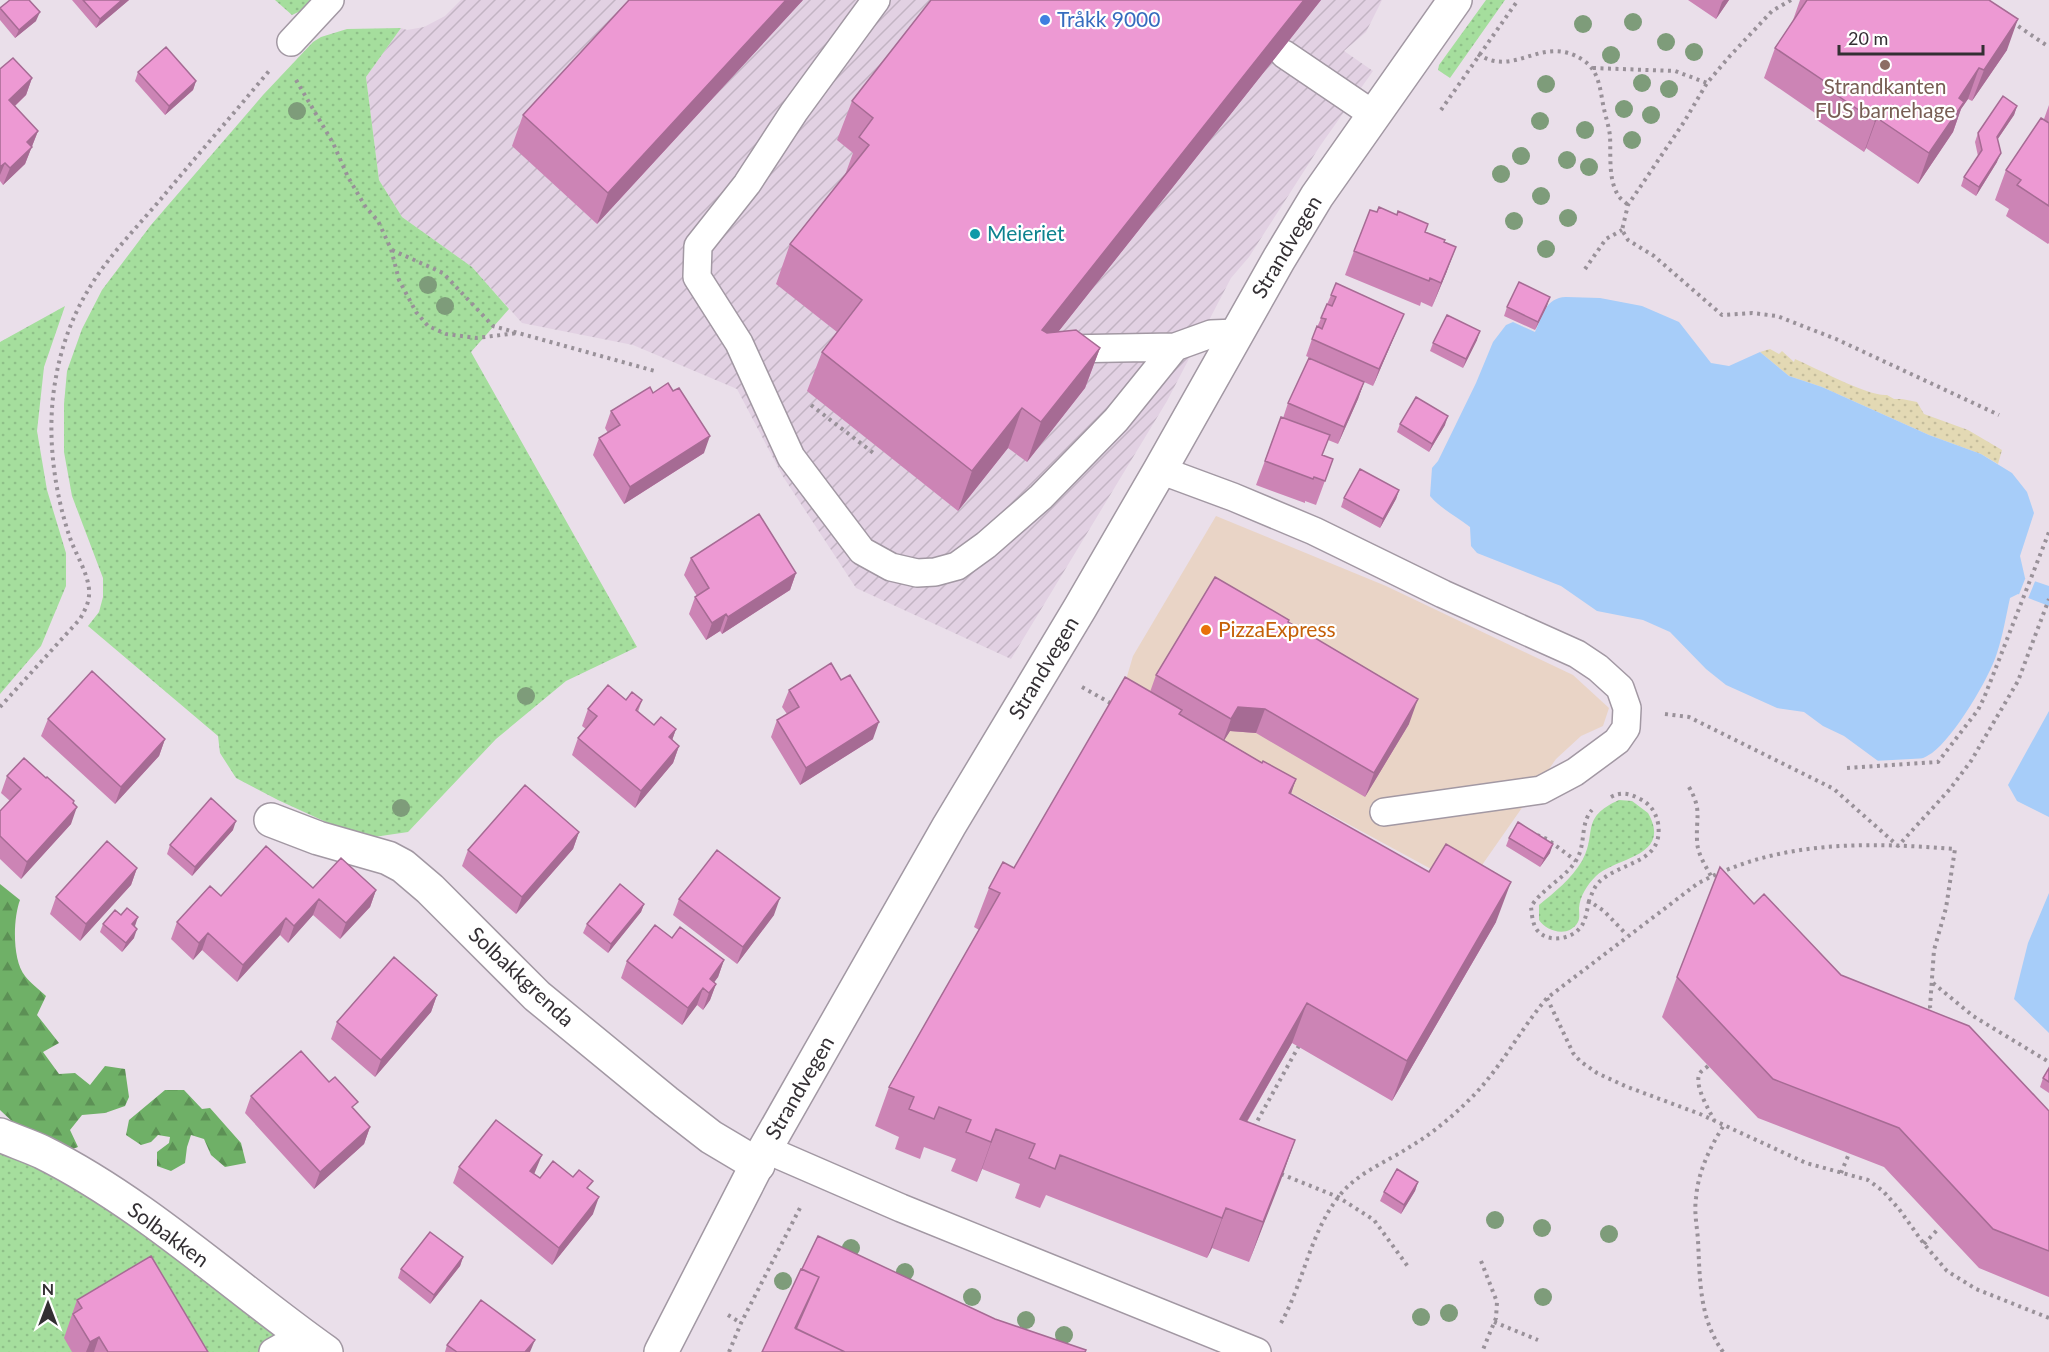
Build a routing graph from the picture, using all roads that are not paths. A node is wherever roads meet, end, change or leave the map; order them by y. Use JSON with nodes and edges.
{"nodes":[{"id":1,"x":330,"y":0,"type":"edge"},
{"id":2,"x":876,"y":0,"type":"edge"},
{"id":3,"x":1449,"y":2,"type":"edge"},
{"id":4,"x":286,"y":49,"type":"road end"},
{"id":5,"x":1284,"y":54,"type":"edge"},
{"id":6,"x":1374,"y":115,"type":"junction"},
{"id":7,"x":1236,"y":333,"type":"junction"},
{"id":8,"x":1175,"y":347,"type":"junction"},
{"id":9,"x":1054,"y":349,"type":"edge"},
{"id":10,"x":1161,"y":470,"type":"junction"},
{"id":11,"x":1384,"y":812,"type":"dead end"},
{"id":12,"x":271,"y":820,"type":"dead end"},
{"id":13,"x":0,"y":1135,"type":"edge"},
{"id":14,"x":761,"y":1157,"type":"junction"},
{"id":15,"x":314,"y":1344,"type":"edge"},
{"id":16,"x":273,"y":1352,"type":"edge"},
{"id":17,"x":660,"y":1352,"type":"edge"},
{"id":18,"x":1257,"y":1352,"type":"edge"}],
"edges":[{"from":1,"to":4,"type":"lane"},
{"from":2,"to":8,"type":"lane"},
{"from":3,"to":6,"type":"street","name":"Strandvegen"},
{"from":5,"to":6,"type":"lane"},
{"from":6,"to":7,"type":"street","name":"Strandvegen"},
{"from":7,"to":8,"type":"lane"},
{"from":7,"to":10,"type":"street","name":"Strandvegen"},
{"from":8,"to":9,"type":"lane"},
{"from":10,"to":11,"type":"lane"},
{"from":10,"to":14,"type":"street","name":"Strandvegen"},
{"from":12,"to":14,"type":"street","name":"Solbakkgrenda"},
{"from":13,"to":15,"type":"street","name":"Solbakken"},
{"from":14,"to":17,"type":"street","name":"Strandvegen"},
{"from":14,"to":18,"type":"lane"},
{"from":15,"to":16,"type":"lane"}]}
